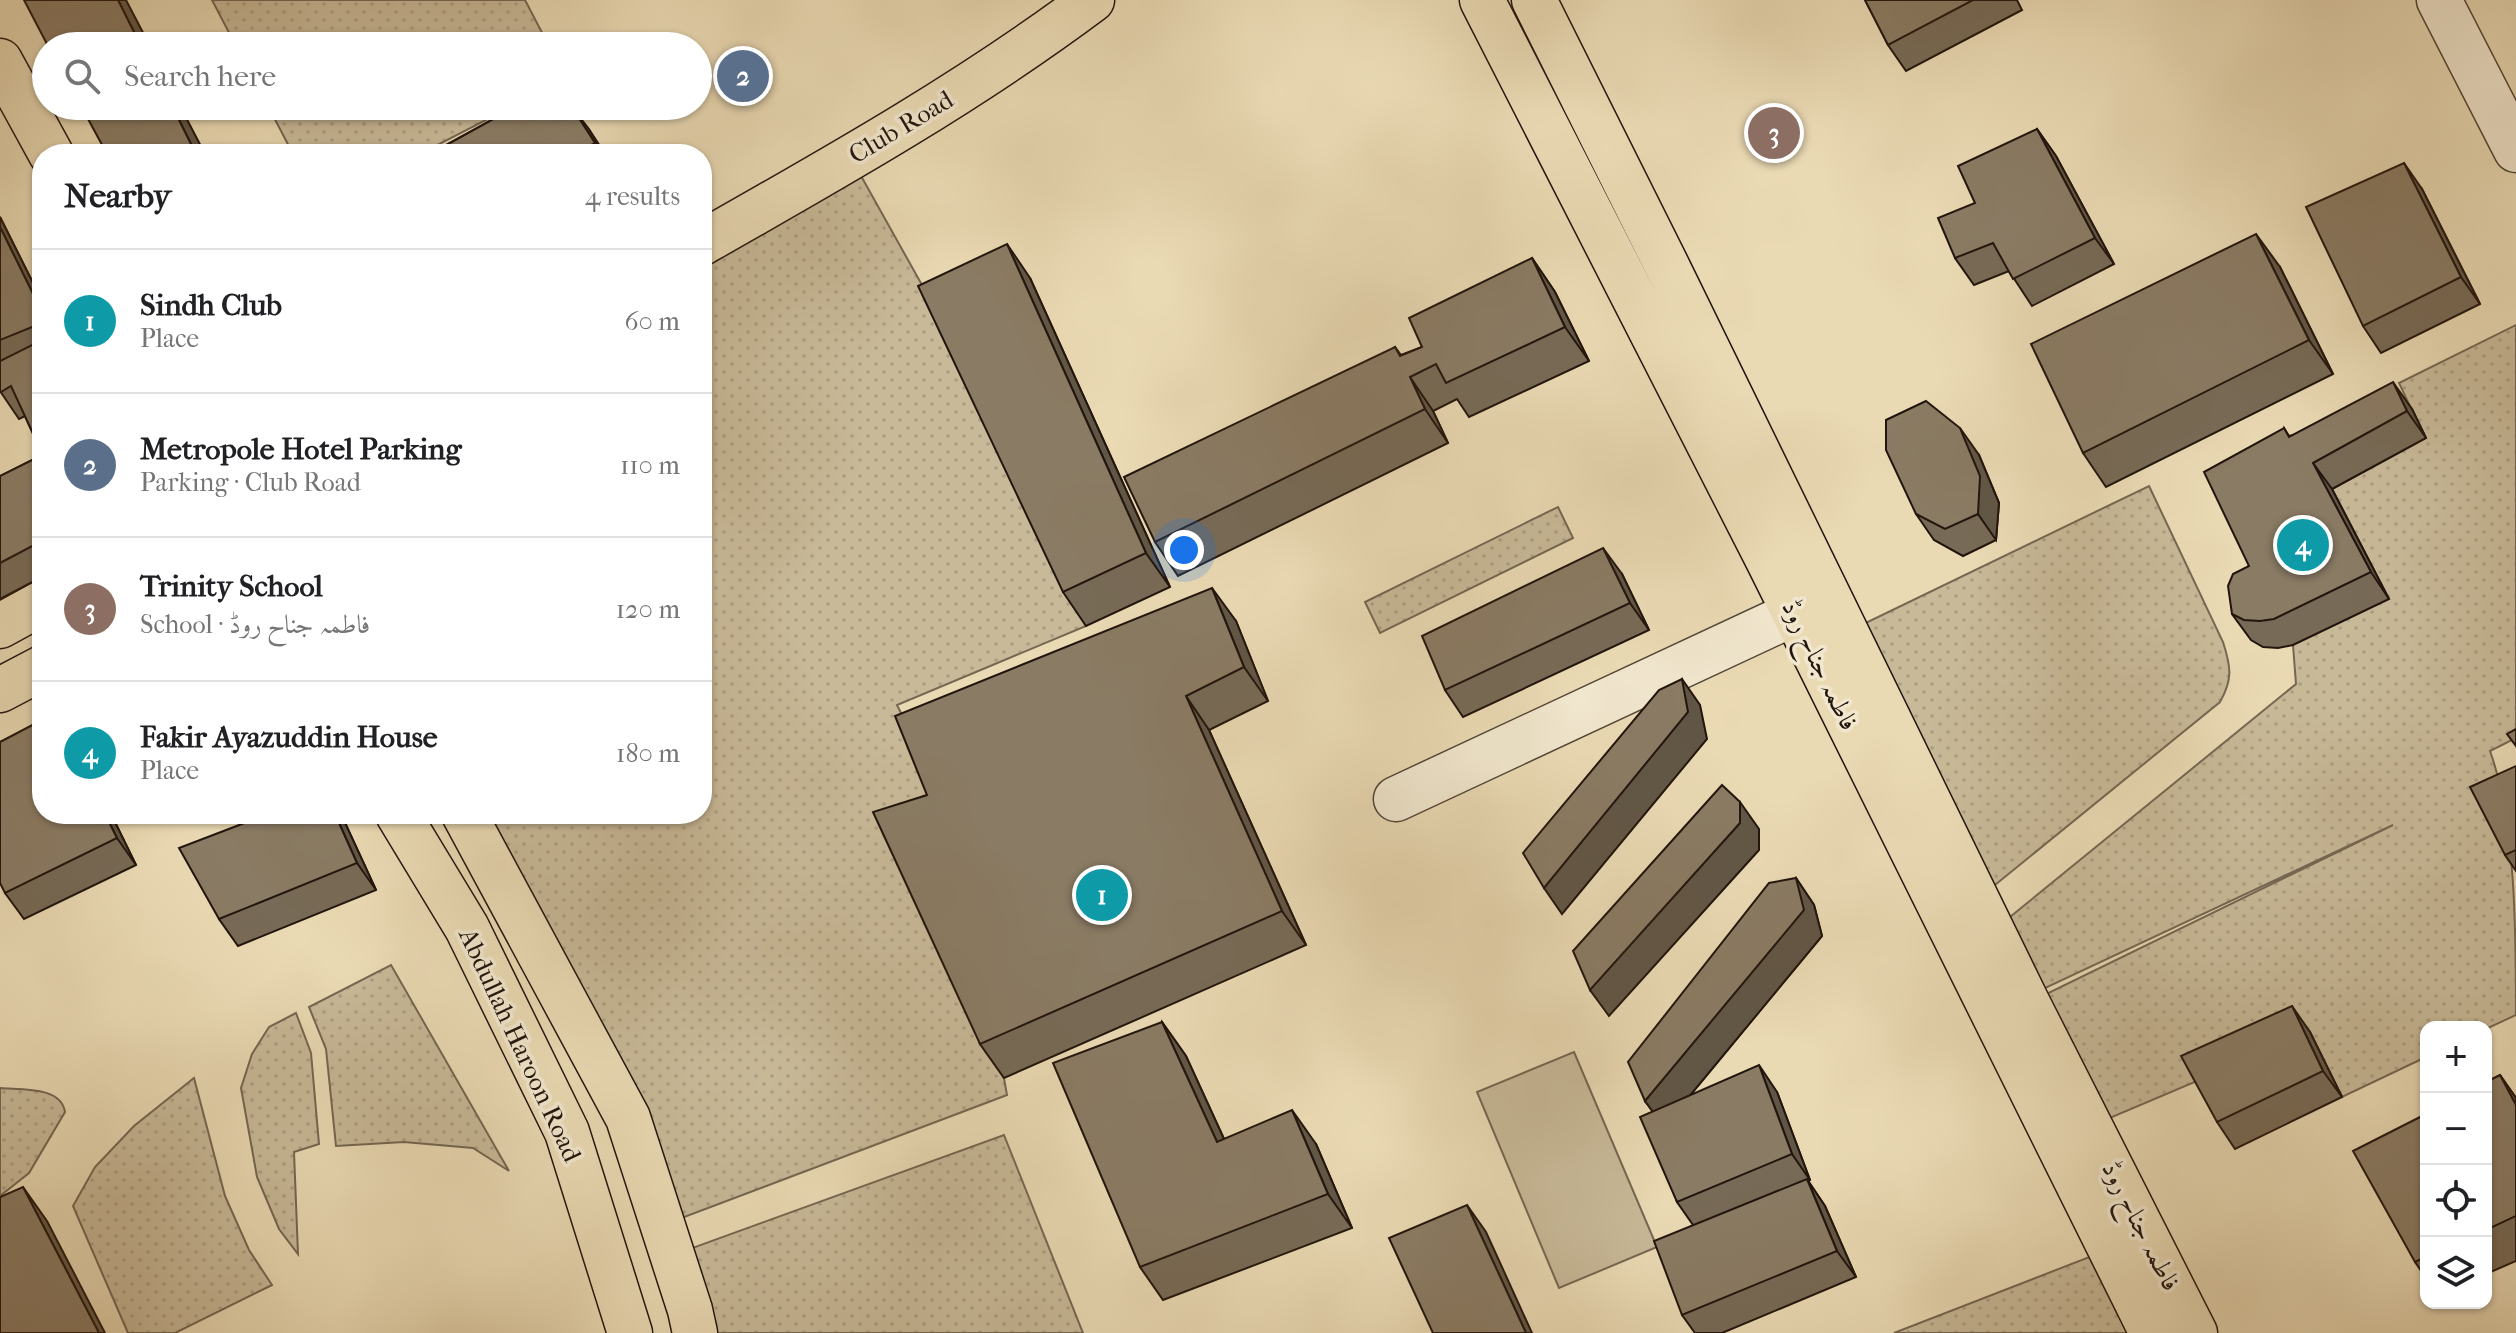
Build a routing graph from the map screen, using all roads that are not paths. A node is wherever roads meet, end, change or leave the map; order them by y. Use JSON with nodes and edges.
{"nodes":[{"id":1,"x":1092,"y":0,"type":"edge"},
{"id":2,"x":1482,"y":0,"type":"edge"},
{"id":3,"x":1534,"y":0,"type":"edge"},
{"id":4,"x":2439,"y":0,"type":"edge"},
{"id":5,"x":1051,"y":17,"type":"edge"},
{"id":6,"x":0,"y":61,"type":"edge"},
{"id":7,"x":32,"y":119,"type":"edge"},
{"id":8,"x":32,"y":120,"type":"edge"},
{"id":9,"x":46,"y":144,"type":"edge"},
{"id":10,"x":2516,"y":150,"type":"edge"},
{"id":11,"x":712,"y":237,"type":"edge"},
{"id":12,"x":1812,"y":605,"type":"junction"},
{"id":13,"x":32,"y":608,"type":"edge"},
{"id":14,"x":0,"y":626,"type":"edge"},
{"id":15,"x":32,"y":673,"type":"edge"},
{"id":16,"x":0,"y":690,"type":"edge"},
{"id":17,"x":1396,"y":799,"type":"dead end"},
{"id":18,"x":404,"y":824,"type":"edge"},
{"id":19,"x":469,"y":824,"type":"edge"},
{"id":20,"x":500,"y":880,"type":"junction"},
{"id":21,"x":452,"y":905,"type":"junction"},
{"id":22,"x":630,"y":1333,"type":"edge"},
{"id":23,"x":695,"y":1333,"type":"edge"},
{"id":24,"x":2152,"y":1333,"type":"edge"},
{"id":25,"x":2195,"y":1333,"type":"edge"}],
"edges":[{"from":1,"to":5,"type":"main road","name":"Club Road"},
{"from":2,"to":12,"type":"main road","name":"فاطمہ جناح روڈ"},
{"from":3,"to":12,"type":"main road","name":"فاطمہ جناح روڈ"},
{"from":4,"to":10,"type":"street"},
{"from":5,"to":11,"type":"main road","name":"Club Road"},
{"from":6,"to":7,"type":"main road"},
{"from":8,"to":9,"type":"main road"},
{"from":12,"to":17,"type":"street"},
{"from":12,"to":24,"type":"main road","name":"فاطمہ جناح روڈ"},
{"from":12,"to":25,"type":"main road","name":"فاطمہ جناح روڈ"},
{"from":13,"to":14,"type":"main road"},
{"from":15,"to":16,"type":"main road"},
{"from":18,"to":21,"type":"main road","name":"Abdullah Haroon Road"},
{"from":19,"to":20,"type":"main road","name":"Abdullah Haroon Road"},
{"from":20,"to":21,"type":"main road"},
{"from":20,"to":23,"type":"main road","name":"Abdullah Haroon Road"},
{"from":21,"to":22,"type":"main road","name":"Abdullah Haroon Road"}]}
